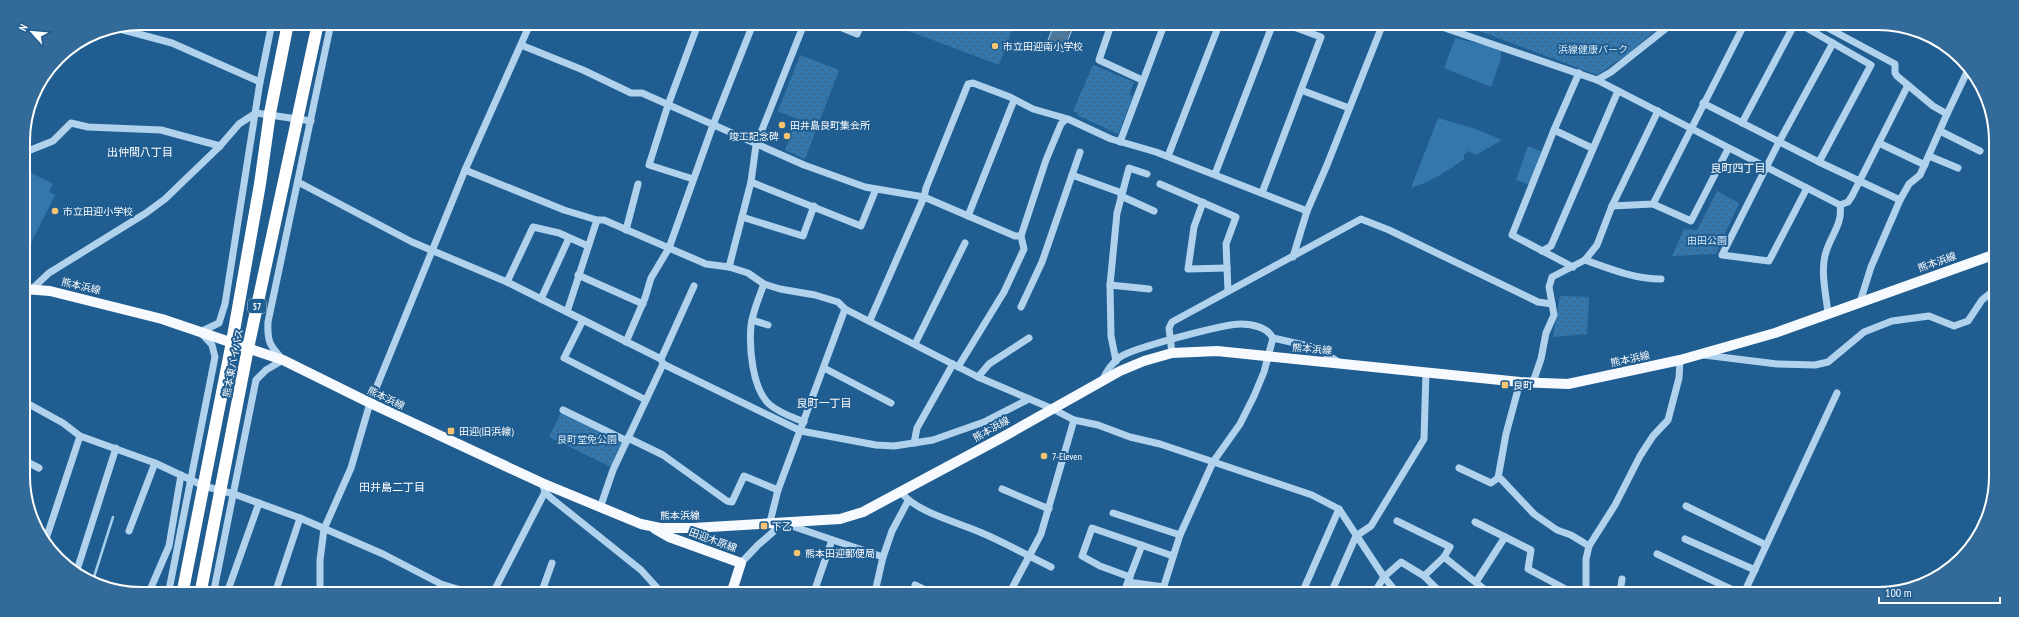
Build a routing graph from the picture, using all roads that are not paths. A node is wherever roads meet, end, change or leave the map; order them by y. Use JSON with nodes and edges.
{"nodes":[{"id":1,"x":271,"y":30,"type":"edge"},
{"id":2,"x":287,"y":30,"type":"edge"},
{"id":3,"x":317,"y":30,"type":"edge"},
{"id":4,"x":330,"y":30,"type":"edge"},
{"id":5,"x":527,"y":30,"type":"edge"},
{"id":6,"x":696,"y":30,"type":"edge"},
{"id":7,"x":751,"y":30,"type":"edge"},
{"id":8,"x":802,"y":30,"type":"edge"},
{"id":9,"x":848,"y":30,"type":"edge"},
{"id":10,"x":859,"y":30,"type":"edge"},
{"id":11,"x":1109,"y":30,"type":"edge"},
{"id":12,"x":1162,"y":30,"type":"edge"},
{"id":13,"x":1217,"y":30,"type":"edge"},
{"id":14,"x":1270,"y":30,"type":"edge"},
{"id":15,"x":1302,"y":30,"type":"edge"},
{"id":16,"x":1380,"y":30,"type":"edge"},
{"id":17,"x":1451,"y":30,"type":"edge"},
{"id":18,"x":1664,"y":30,"type":"edge"},
{"id":19,"x":1741,"y":30,"type":"edge"},
{"id":20,"x":1790,"y":30,"type":"edge"},
{"id":21,"x":1810,"y":30,"type":"edge"},
{"id":22,"x":1832,"y":30,"type":"edge"},
{"id":23,"x":127,"y":31,"type":"edge"},
{"id":24,"x":1833,"y":43,"type":"junction"},
{"id":25,"x":521,"y":45,"type":"junction"},
{"id":26,"x":1579,"y":73,"type":"junction"},
{"id":27,"x":1966,"y":74,"type":"edge"},
{"id":28,"x":1142,"y":80,"type":"junction"},
{"id":29,"x":1597,"y":80,"type":"junction"},
{"id":30,"x":260,"y":82,"type":"junction"},
{"id":31,"x":1908,"y":85,"type":"junction"},
{"id":32,"x":1301,"y":90,"type":"junction"},
{"id":33,"x":1618,"y":91,"type":"junction"},
{"id":34,"x":1014,"y":100,"type":"junction"},
{"id":35,"x":1703,"y":103,"type":"junction"},
{"id":36,"x":668,"y":106,"type":"junction"},
{"id":37,"x":1349,"y":108,"type":"junction"},
{"id":38,"x":1658,"y":111,"type":"junction"},
{"id":39,"x":256,"y":113,"type":"junction"},
{"id":40,"x":270,"y":113,"type":"junction"},
{"id":41,"x":1948,"y":114,"type":"junction"},
{"id":42,"x":298,"y":118,"type":"junction"},
{"id":43,"x":1068,"y":119,"type":"junction"},
{"id":44,"x":311,"y":120,"type":"junction"},
{"id":45,"x":1742,"y":123,"type":"junction"},
{"id":46,"x":713,"y":125,"type":"junction"},
{"id":47,"x":1690,"y":128,"type":"junction"},
{"id":48,"x":1554,"y":130,"type":"junction"},
{"id":49,"x":1940,"y":131,"type":"junction"},
{"id":50,"x":1120,"y":142,"type":"junction"},
{"id":51,"x":1780,"y":142,"type":"junction"},
{"id":52,"x":1879,"y":143,"type":"junction"},
{"id":53,"x":756,"y":144,"type":"junction"},
{"id":54,"x":220,"y":146,"type":"junction"},
{"id":55,"x":1592,"y":148,"type":"junction"},
{"id":56,"x":1728,"y":149,"type":"junction"},
{"id":57,"x":30,"y":150,"type":"edge"},
{"id":58,"x":1980,"y":151,"type":"dead end"},
{"id":59,"x":1080,"y":152,"type":"dead end"},
{"id":60,"x":1168,"y":156,"type":"junction"},
{"id":61,"x":1929,"y":156,"type":"junction"},
{"id":62,"x":1819,"y":162,"type":"junction"},
{"id":63,"x":1925,"y":165,"type":"junction"},
{"id":64,"x":1766,"y":167,"type":"junction"},
{"id":65,"x":1958,"y":168,"type":"dead end"},
{"id":66,"x":465,"y":170,"type":"junction"},
{"id":67,"x":1147,"y":174,"type":"dead end"},
{"id":68,"x":1215,"y":174,"type":"junction"},
{"id":69,"x":1072,"y":175,"type":"junction"},
{"id":70,"x":693,"y":180,"type":"junction"},
{"id":71,"x":1860,"y":181,"type":"junction"},
{"id":72,"x":298,"y":182,"type":"junction"},
{"id":73,"x":751,"y":182,"type":"junction"},
{"id":74,"x":638,"y":184,"type":"dead end"},
{"id":75,"x":1160,"y":184,"type":"dead end"},
{"id":76,"x":1807,"y":188,"type":"junction"},
{"id":77,"x":876,"y":189,"type":"junction"},
{"id":78,"x":1262,"y":193,"type":"junction"},
{"id":79,"x":1122,"y":195,"type":"junction"},
{"id":80,"x":924,"y":197,"type":"junction"},
{"id":81,"x":1900,"y":200,"type":"junction"},
{"id":82,"x":1203,"y":202,"type":"junction"},
{"id":83,"x":1653,"y":204,"type":"junction"},
{"id":84,"x":1840,"y":205,"type":"junction"},
{"id":85,"x":814,"y":206,"type":"junction"},
{"id":86,"x":1612,"y":206,"type":"junction"},
{"id":87,"x":1154,"y":211,"type":"dead end"},
{"id":88,"x":1307,"y":211,"type":"junction"},
{"id":89,"x":968,"y":216,"type":"junction"},
{"id":90,"x":742,"y":217,"type":"junction"},
{"id":91,"x":597,"y":220,"type":"junction"},
{"id":92,"x":626,"y":230,"type":"junction"},
{"id":93,"x":1021,"y":236,"type":"junction"},
{"id":94,"x":569,"y":238,"type":"junction"},
{"id":95,"x":965,"y":243,"type":"dead end"},
{"id":96,"x":588,"y":246,"type":"junction"},
{"id":97,"x":1551,"y":246,"type":"junction"},
{"id":98,"x":669,"y":248,"type":"junction"},
{"id":99,"x":433,"y":251,"type":"junction"},
{"id":100,"x":1542,"y":251,"type":"junction"},
{"id":101,"x":1989,"y":256,"type":"edge"},
{"id":102,"x":1293,"y":257,"type":"junction"},
{"id":103,"x":1555,"y":257,"type":"junction"},
{"id":104,"x":1585,"y":260,"type":"junction"},
{"id":105,"x":729,"y":267,"type":"junction"},
{"id":106,"x":1573,"y":267,"type":"junction"},
{"id":107,"x":1227,"y":268,"type":"junction"},
{"id":108,"x":578,"y":275,"type":"junction"},
{"id":109,"x":1661,"y":280,"type":"dead end"},
{"id":110,"x":506,"y":282,"type":"junction"},
{"id":111,"x":764,"y":284,"type":"junction"},
{"id":112,"x":1110,"y":284,"type":"junction"},
{"id":113,"x":694,"y":286,"type":"dead end"},
{"id":114,"x":30,"y":287,"type":"edge"},
{"id":115,"x":30,"y":289,"type":"edge"},
{"id":116,"x":1150,"y":289,"type":"dead end"},
{"id":117,"x":1228,"y":291,"type":"junction"},
{"id":118,"x":1989,"y":294,"type":"edge"},
{"id":119,"x":541,"y":299,"type":"junction"},
{"id":120,"x":1860,"y":302,"type":"junction"},
{"id":121,"x":643,"y":304,"type":"junction"},
{"id":122,"x":1552,"y":304,"type":"junction"},
{"id":123,"x":1021,"y":307,"type":"dead end"},
{"id":124,"x":845,"y":309,"type":"junction"},
{"id":125,"x":566,"y":312,"type":"junction"},
{"id":126,"x":1828,"y":313,"type":"junction"},
{"id":127,"x":583,"y":320,"type":"junction"},
{"id":128,"x":752,"y":320,"type":"junction"},
{"id":129,"x":870,"y":320,"type":"junction"},
{"id":130,"x":768,"y":325,"type":"dead end"},
{"id":131,"x":200,"y":332,"type":"junction"},
{"id":132,"x":1029,"y":338,"type":"dead end"},
{"id":133,"x":1273,"y":338,"type":"junction"},
{"id":134,"x":1171,"y":340,"type":"junction"},
{"id":135,"x":232,"y":342,"type":"junction"},
{"id":136,"x":626,"y":342,"type":"junction"},
{"id":137,"x":915,"y":344,"type":"junction"},
{"id":138,"x":248,"y":348,"type":"junction"},
{"id":139,"x":1172,"y":353,"type":"junction"},
{"id":140,"x":1700,"y":355,"type":"junction"},
{"id":141,"x":1269,"y":357,"type":"junction"},
{"id":142,"x":283,"y":360,"type":"junction"},
{"id":143,"x":1680,"y":360,"type":"junction"},
{"id":144,"x":1116,"y":361,"type":"junction"},
{"id":145,"x":662,"y":362,"type":"junction"},
{"id":146,"x":1342,"y":364,"type":"junction"},
{"id":147,"x":955,"y":366,"type":"junction"},
{"id":148,"x":824,"y":368,"type":"junction"},
{"id":149,"x":1426,"y":372,"type":"junction"},
{"id":150,"x":978,"y":377,"type":"junction"},
{"id":151,"x":1102,"y":381,"type":"junction"},
{"id":152,"x":1520,"y":382,"type":"junction"},
{"id":153,"x":1533,"y":382,"type":"junction"},
{"id":154,"x":1837,"y":393,"type":"dead end"},
{"id":155,"x":1029,"y":399,"type":"junction"},
{"id":156,"x":646,"y":400,"type":"junction"},
{"id":157,"x":891,"y":403,"type":"dead end"},
{"id":158,"x":370,"y":404,"type":"junction"},
{"id":159,"x":30,"y":405,"type":"edge"},
{"id":160,"x":1053,"y":409,"type":"junction"},
{"id":161,"x":563,"y":410,"type":"dead end"},
{"id":162,"x":1074,"y":420,"type":"junction"},
{"id":163,"x":804,"y":422,"type":"junction"},
{"id":164,"x":801,"y":431,"type":"junction"},
{"id":165,"x":80,"y":436,"type":"junction"},
{"id":166,"x":628,"y":440,"type":"junction"},
{"id":167,"x":914,"y":443,"type":"junction"},
{"id":168,"x":116,"y":448,"type":"junction"},
{"id":169,"x":1213,"y":462,"type":"junction"},
{"id":170,"x":155,"y":463,"type":"junction"},
{"id":171,"x":30,"y":464,"type":"edge"},
{"id":172,"x":39,"y":468,"type":"dead end"},
{"id":173,"x":1459,"y":468,"type":"dead end"},
{"id":174,"x":181,"y":475,"type":"junction"},
{"id":175,"x":1498,"y":478,"type":"junction"},
{"id":176,"x":191,"y":481,"type":"junction"},
{"id":177,"x":204,"y":486,"type":"junction"},
{"id":178,"x":543,"y":488,"type":"junction"},
{"id":179,"x":1002,"y":489,"type":"dead end"},
{"id":180,"x":221,"y":490,"type":"junction"},
{"id":181,"x":778,"y":490,"type":"junction"},
{"id":182,"x":901,"y":492,"type":"junction"},
{"id":183,"x":234,"y":494,"type":"junction"},
{"id":184,"x":908,"y":500,"type":"junction"},
{"id":185,"x":259,"y":503,"type":"junction"},
{"id":186,"x":1686,"y":506,"type":"dead end"},
{"id":187,"x":600,"y":508,"type":"junction"},
{"id":188,"x":1049,"y":509,"type":"junction"},
{"id":189,"x":1339,"y":509,"type":"junction"},
{"id":190,"x":1113,"y":513,"type":"dead end"},
{"id":191,"x":300,"y":518,"type":"junction"},
{"id":192,"x":1397,"y":521,"type":"dead end"},
{"id":193,"x":775,"y":522,"type":"junction"},
{"id":194,"x":1475,"y":522,"type":"dead end"},
{"id":195,"x":650,"y":526,"type":"junction"},
{"id":196,"x":324,"y":529,"type":"junction"},
{"id":197,"x":129,"y":531,"type":"dead end"},
{"id":198,"x":47,"y":535,"type":"edge"},
{"id":199,"x":1180,"y":535,"type":"junction"},
{"id":200,"x":1356,"y":536,"type":"junction"},
{"id":201,"x":1505,"y":537,"type":"junction"},
{"id":202,"x":1686,"y":539,"type":"dead end"},
{"id":203,"x":832,"y":540,"type":"junction"},
{"id":204,"x":1142,"y":545,"type":"junction"},
{"id":205,"x":1766,"y":545,"type":"junction"},
{"id":206,"x":1589,"y":546,"type":"junction"},
{"id":207,"x":1657,"y":554,"type":"dead end"},
{"id":208,"x":1030,"y":556,"type":"junction"},
{"id":209,"x":1173,"y":556,"type":"junction"},
{"id":210,"x":883,"y":557,"type":"junction"},
{"id":211,"x":1444,"y":557,"type":"junction"},
{"id":212,"x":741,"y":563,"type":"junction"},
{"id":213,"x":552,"y":564,"type":"dead end"},
{"id":214,"x":78,"y":567,"type":"edge"},
{"id":215,"x":1051,"y":567,"type":"dead end"},
{"id":216,"x":1755,"y":570,"type":"junction"},
{"id":217,"x":1424,"y":576,"type":"junction"},
{"id":218,"x":1384,"y":577,"type":"junction"},
{"id":219,"x":1622,"y":579,"type":"dead end"},
{"id":220,"x":1129,"y":580,"type":"junction"},
{"id":221,"x":1476,"y":582,"type":"junction"},
{"id":222,"x":915,"y":585,"type":"dead end"},
{"id":223,"x":151,"y":587,"type":"edge"},
{"id":224,"x":170,"y":587,"type":"edge"},
{"id":225,"x":184,"y":587,"type":"edge"},
{"id":226,"x":202,"y":587,"type":"edge"},
{"id":227,"x":215,"y":587,"type":"edge"},
{"id":228,"x":229,"y":587,"type":"edge"},
{"id":229,"x":277,"y":587,"type":"edge"},
{"id":230,"x":320,"y":587,"type":"edge"},
{"id":231,"x":450,"y":587,"type":"edge"},
{"id":232,"x":496,"y":587,"type":"edge"},
{"id":233,"x":543,"y":587,"type":"edge"},
{"id":234,"x":656,"y":587,"type":"edge"},
{"id":235,"x":733,"y":587,"type":"edge"},
{"id":236,"x":816,"y":587,"type":"edge"},
{"id":237,"x":876,"y":587,"type":"edge"},
{"id":238,"x":919,"y":587,"type":"edge"},
{"id":239,"x":1013,"y":587,"type":"edge"},
{"id":240,"x":1126,"y":587,"type":"edge"},
{"id":241,"x":1153,"y":587,"type":"edge"},
{"id":242,"x":1164,"y":587,"type":"edge"},
{"id":243,"x":1304,"y":587,"type":"edge"},
{"id":244,"x":1334,"y":587,"type":"edge"},
{"id":245,"x":1378,"y":587,"type":"edge"},
{"id":246,"x":1392,"y":587,"type":"edge"},
{"id":247,"x":1435,"y":587,"type":"edge"},
{"id":248,"x":1482,"y":587,"type":"edge"},
{"id":249,"x":1562,"y":587,"type":"edge"},
{"id":250,"x":1586,"y":587,"type":"edge"},
{"id":251,"x":1622,"y":587,"type":"edge"},
{"id":252,"x":1725,"y":587,"type":"edge"},
{"id":253,"x":1747,"y":587,"type":"edge"}],
"edges":[{"from":1,"to":30,"type":"street"},
{"from":2,"to":40,"type":"highway","name":"熊本東バイパス","number":"57"},
{"from":3,"to":42,"type":"highway","name":"熊本東バイパス","number":"57"},
{"from":4,"to":44,"type":"street"},
{"from":5,"to":25,"type":"street"},
{"from":6,"to":36,"type":"street"},
{"from":7,"to":46,"type":"street"},
{"from":8,"to":53,"type":"street"},
{"from":9,"to":10,"type":"street"},
{"from":11,"to":28,"type":"street"},
{"from":12,"to":28,"type":"street"},
{"from":13,"to":60,"type":"street"},
{"from":14,"to":68,"type":"street"},
{"from":15,"to":32,"type":"street"},
{"from":16,"to":37,"type":"street"},
{"from":17,"to":26,"type":"street"},
{"from":18,"to":29,"type":"street"},
{"from":19,"to":35,"type":"street"},
{"from":20,"to":45,"type":"street"},
{"from":21,"to":24,"type":"street"},
{"from":22,"to":31,"type":"street"},
{"from":23,"to":30,"type":"street"},
{"from":24,"to":51,"type":"street"},
{"from":24,"to":62,"type":"street"},
{"from":25,"to":36,"type":"street"},
{"from":25,"to":66,"type":"street"},
{"from":26,"to":29,"type":"street"},
{"from":26,"to":48,"type":"street"},
{"from":27,"to":41,"type":"street"},
{"from":28,"to":50,"type":"street"},
{"from":29,"to":33,"type":"street"},
{"from":30,"to":39,"type":"street"},
{"from":31,"to":41,"type":"street"},
{"from":31,"to":52,"type":"street"},
{"from":32,"to":37,"type":"street"},
{"from":32,"to":78,"type":"street"},
{"from":33,"to":38,"type":"street"},
{"from":33,"to":55,"type":"street"},
{"from":34,"to":43,"type":"street"},
{"from":34,"to":80,"type":"street"},
{"from":34,"to":89,"type":"street"},
{"from":35,"to":45,"type":"street"},
{"from":35,"to":47,"type":"street"},
{"from":36,"to":46,"type":"street"},
{"from":36,"to":70,"type":"street"},
{"from":37,"to":88,"type":"street"},
{"from":38,"to":47,"type":"street"},
{"from":38,"to":86,"type":"street"},
{"from":39,"to":40,"type":"street"},
{"from":39,"to":54,"type":"street"},
{"from":39,"to":131,"type":"street"},
{"from":40,"to":42,"type":"street"},
{"from":40,"to":135,"type":"highway","name":"熊本東バイパス","number":"57"},
{"from":41,"to":49,"type":"street"},
{"from":42,"to":44,"type":"street"},
{"from":42,"to":138,"type":"highway","name":"熊本東バイパス","number":"57"},
{"from":43,"to":50,"type":"street"},
{"from":43,"to":93,"type":"street"},
{"from":44,"to":72,"type":"street"},
{"from":45,"to":51,"type":"street"},
{"from":46,"to":53,"type":"street"},
{"from":46,"to":70,"type":"street"},
{"from":47,"to":56,"type":"street"},
{"from":47,"to":83,"type":"street"},
{"from":48,"to":55,"type":"street"},
{"from":48,"to":100,"type":"street"},
{"from":49,"to":58,"type":"street"},
{"from":49,"to":61,"type":"street"},
{"from":50,"to":60,"type":"street"},
{"from":51,"to":62,"type":"street"},
{"from":51,"to":64,"type":"street"},
{"from":52,"to":63,"type":"street"},
{"from":52,"to":71,"type":"street"},
{"from":53,"to":73,"type":"street"},
{"from":53,"to":77,"type":"street"},
{"from":54,"to":57,"type":"street"},
{"from":54,"to":114,"type":"street"},
{"from":55,"to":97,"type":"street"},
{"from":56,"to":64,"type":"street"},
{"from":56,"to":83,"type":"street"},
{"from":59,"to":69,"type":"street"},
{"from":60,"to":68,"type":"street"},
{"from":61,"to":63,"type":"street"},
{"from":61,"to":65,"type":"street"},
{"from":62,"to":71,"type":"street"},
{"from":63,"to":81,"type":"street"},
{"from":64,"to":76,"type":"street"},
{"from":64,"to":76,"type":"street"},
{"from":66,"to":91,"type":"street"},
{"from":66,"to":99,"type":"street"},
{"from":67,"to":79,"type":"street"},
{"from":68,"to":78,"type":"street"},
{"from":69,"to":79,"type":"street"},
{"from":69,"to":123,"type":"street"},
{"from":70,"to":98,"type":"street"},
{"from":71,"to":81,"type":"street"},
{"from":71,"to":84,"type":"street"},
{"from":72,"to":99,"type":"street"},
{"from":72,"to":142,"type":"street"},
{"from":73,"to":85,"type":"street"},
{"from":73,"to":90,"type":"street"},
{"from":74,"to":92,"type":"street"},
{"from":75,"to":82,"type":"street"},
{"from":76,"to":84,"type":"street"},
{"from":77,"to":80,"type":"street"},
{"from":77,"to":85,"type":"street"},
{"from":78,"to":88,"type":"street"},
{"from":79,"to":87,"type":"street"},
{"from":79,"to":112,"type":"street"},
{"from":80,"to":89,"type":"street"},
{"from":80,"to":129,"type":"street"},
{"from":81,"to":120,"type":"street"},
{"from":82,"to":107,"type":"street"},
{"from":82,"to":107,"type":"street"},
{"from":83,"to":86,"type":"street"},
{"from":84,"to":126,"type":"street"},
{"from":85,"to":90,"type":"street"},
{"from":86,"to":104,"type":"street"},
{"from":88,"to":102,"type":"street"},
{"from":89,"to":93,"type":"street"},
{"from":90,"to":105,"type":"street"},
{"from":91,"to":92,"type":"street"},
{"from":91,"to":96,"type":"street"},
{"from":92,"to":98,"type":"street"},
{"from":93,"to":147,"type":"street"},
{"from":94,"to":96,"type":"street"},
{"from":94,"to":110,"type":"street"},
{"from":94,"to":119,"type":"street"},
{"from":95,"to":137,"type":"street"},
{"from":96,"to":108,"type":"street"},
{"from":97,"to":100,"type":"street"},
{"from":97,"to":103,"type":"street"},
{"from":98,"to":105,"type":"street"},
{"from":98,"to":121,"type":"street"},
{"from":99,"to":110,"type":"street"},
{"from":99,"to":158,"type":"street"},
{"from":100,"to":103,"type":"street"},
{"from":101,"to":120,"type":"main road","name":"熊本浜線"},
{"from":102,"to":117,"type":"street"},
{"from":102,"to":122,"type":"street"},
{"from":103,"to":106,"type":"street"},
{"from":104,"to":106,"type":"street"},
{"from":104,"to":109,"type":"street"},
{"from":105,"to":111,"type":"street"},
{"from":106,"to":122,"type":"street"},
{"from":107,"to":117,"type":"street"},
{"from":108,"to":121,"type":"street"},
{"from":108,"to":125,"type":"street"},
{"from":110,"to":119,"type":"street"},
{"from":111,"to":124,"type":"street"},
{"from":111,"to":128,"type":"street"},
{"from":112,"to":116,"type":"street"},
{"from":112,"to":144,"type":"street"},
{"from":113,"to":145,"type":"street"},
{"from":115,"to":131,"type":"main road","name":"熊本浜線"},
{"from":117,"to":134,"type":"street"},
{"from":118,"to":140,"type":"street"},
{"from":119,"to":125,"type":"street"},
{"from":120,"to":126,"type":"main road","name":"熊本浜線"},
{"from":121,"to":136,"type":"street"},
{"from":122,"to":153,"type":"street"},
{"from":124,"to":129,"type":"street"},
{"from":124,"to":148,"type":"street"},
{"from":125,"to":127,"type":"street"},
{"from":126,"to":140,"type":"main road","name":"熊本浜線"},
{"from":127,"to":136,"type":"street"},
{"from":127,"to":156,"type":"street"},
{"from":128,"to":130,"type":"street"},
{"from":128,"to":163,"type":"street"},
{"from":129,"to":137,"type":"street"},
{"from":131,"to":135,"type":"main road","name":"熊本浜線"},
{"from":131,"to":176,"type":"street"},
{"from":132,"to":150,"type":"street"},
{"from":133,"to":134,"type":"street"},
{"from":133,"to":141,"type":"street"},
{"from":133,"to":146,"type":"street"},
{"from":134,"to":139,"type":"street"},
{"from":134,"to":144,"type":"street"},
{"from":135,"to":138,"type":"main road","name":"熊本浜線"},
{"from":135,"to":177,"type":"highway","name":"熊本東バイパス","number":"57"},
{"from":136,"to":145,"type":"street"},
{"from":137,"to":147,"type":"street"},
{"from":138,"to":142,"type":"main road","name":"熊本浜線"},
{"from":138,"to":180,"type":"highway","name":"熊本東バイパス","number":"57"},
{"from":139,"to":141,"type":"main road","name":"熊本浜線"},
{"from":139,"to":151,"type":"main road","name":"熊本浜線"},
{"from":140,"to":143,"type":"main road","name":"熊本浜線"},
{"from":141,"to":146,"type":"main road","name":"熊本浜線"},
{"from":141,"to":169,"type":"street"},
{"from":142,"to":158,"type":"main road","name":"熊本浜線"},
{"from":142,"to":183,"type":"street"},
{"from":143,"to":153,"type":"main road","name":"熊本浜線"},
{"from":143,"to":206,"type":"street"},
{"from":144,"to":151,"type":"street"},
{"from":145,"to":156,"type":"street"},
{"from":145,"to":164,"type":"street"},
{"from":146,"to":149,"type":"main road","name":"熊本浜線"},
{"from":147,"to":150,"type":"street"},
{"from":147,"to":167,"type":"street"},
{"from":148,"to":157,"type":"street"},
{"from":148,"to":163,"type":"street"},
{"from":149,"to":152,"type":"main road","name":"熊本浜線"},
{"from":149,"to":200,"type":"street"},
{"from":150,"to":155,"type":"street"},
{"from":151,"to":160,"type":"main road","name":"熊本浜線"},
{"from":152,"to":153,"type":"main road","name":"熊本浜線"},
{"from":152,"to":175,"type":"street"},
{"from":154,"to":205,"type":"street"},
{"from":155,"to":160,"type":"street"},
{"from":155,"to":167,"type":"street"},
{"from":156,"to":166,"type":"street"},
{"from":158,"to":178,"type":"main road","name":"熊本浜線"},
{"from":158,"to":196,"type":"street"},
{"from":159,"to":165,"type":"street"},
{"from":160,"to":162,"type":"street"},
{"from":160,"to":182,"type":"main road","name":"熊本浜線"},
{"from":161,"to":166,"type":"street"},
{"from":162,"to":169,"type":"street"},
{"from":162,"to":188,"type":"street"},
{"from":163,"to":164,"type":"street"},
{"from":164,"to":167,"type":"street"},
{"from":164,"to":181,"type":"street"},
{"from":165,"to":168,"type":"street"},
{"from":165,"to":198,"type":"street"},
{"from":166,"to":181,"type":"street"},
{"from":166,"to":187,"type":"street"},
{"from":168,"to":170,"type":"street"},
{"from":168,"to":214,"type":"street"},
{"from":169,"to":189,"type":"street"},
{"from":169,"to":199,"type":"street"},
{"from":170,"to":174,"type":"street"},
{"from":170,"to":197,"type":"street"},
{"from":171,"to":172,"type":"street"},
{"from":173,"to":175,"type":"street"},
{"from":174,"to":176,"type":"street"},
{"from":174,"to":223,"type":"street"},
{"from":175,"to":206,"type":"street"},
{"from":176,"to":177,"type":"street"},
{"from":176,"to":224,"type":"street"},
{"from":177,"to":180,"type":"street"},
{"from":177,"to":225,"type":"highway","name":"熊本東バイパス","number":"57"},
{"from":178,"to":187,"type":"main road","name":"熊本浜線"},
{"from":178,"to":232,"type":"street"},
{"from":178,"to":234,"type":"street"},
{"from":179,"to":188,"type":"street"},
{"from":180,"to":183,"type":"street"},
{"from":180,"to":226,"type":"highway","name":"熊本東バイパス","number":"57"},
{"from":181,"to":193,"type":"street"},
{"from":182,"to":184,"type":"street"},
{"from":182,"to":193,"type":"main road","name":"熊本浜線"},
{"from":183,"to":185,"type":"street"},
{"from":183,"to":227,"type":"street"},
{"from":184,"to":208,"type":"street"},
{"from":184,"to":210,"type":"street"},
{"from":185,"to":191,"type":"street"},
{"from":185,"to":228,"type":"street"},
{"from":186,"to":205,"type":"street"},
{"from":187,"to":195,"type":"main road","name":"熊本浜線"},
{"from":188,"to":208,"type":"street"},
{"from":189,"to":200,"type":"street"},
{"from":189,"to":243,"type":"street"},
{"from":190,"to":199,"type":"street"},
{"from":191,"to":196,"type":"street"},
{"from":191,"to":229,"type":"street"},
{"from":192,"to":211,"type":"street"},
{"from":193,"to":195,"type":"main road","name":"熊本浜線"},
{"from":193,"to":203,"type":"street"},
{"from":193,"to":212,"type":"street"},
{"from":194,"to":201,"type":"street"},
{"from":195,"to":212,"type":"main road","name":"田迎木原線"},
{"from":196,"to":230,"type":"street"},
{"from":196,"to":231,"type":"street"},
{"from":199,"to":209,"type":"street"},
{"from":200,"to":218,"type":"street"},
{"from":200,"to":244,"type":"street"},
{"from":201,"to":221,"type":"street"},
{"from":201,"to":249,"type":"street"},
{"from":202,"to":216,"type":"street"},
{"from":203,"to":210,"type":"street"},
{"from":203,"to":236,"type":"street"},
{"from":204,"to":209,"type":"street"},
{"from":204,"to":220,"type":"street"},
{"from":204,"to":220,"type":"street"},
{"from":205,"to":216,"type":"street"},
{"from":206,"to":250,"type":"street"},
{"from":207,"to":252,"type":"street"},
{"from":208,"to":215,"type":"street"},
{"from":208,"to":239,"type":"street"},
{"from":209,"to":242,"type":"street"},
{"from":210,"to":237,"type":"street"},
{"from":211,"to":217,"type":"street"},
{"from":211,"to":221,"type":"street"},
{"from":212,"to":235,"type":"main road","name":"田迎木原線"},
{"from":213,"to":233,"type":"street"},
{"from":216,"to":253,"type":"street"},
{"from":217,"to":218,"type":"street"},
{"from":217,"to":247,"type":"street"},
{"from":218,"to":245,"type":"street"},
{"from":218,"to":246,"type":"street"},
{"from":219,"to":251,"type":"street"},
{"from":220,"to":240,"type":"street"},
{"from":220,"to":241,"type":"street"},
{"from":221,"to":248,"type":"street"},
{"from":222,"to":238,"type":"street"}]}
